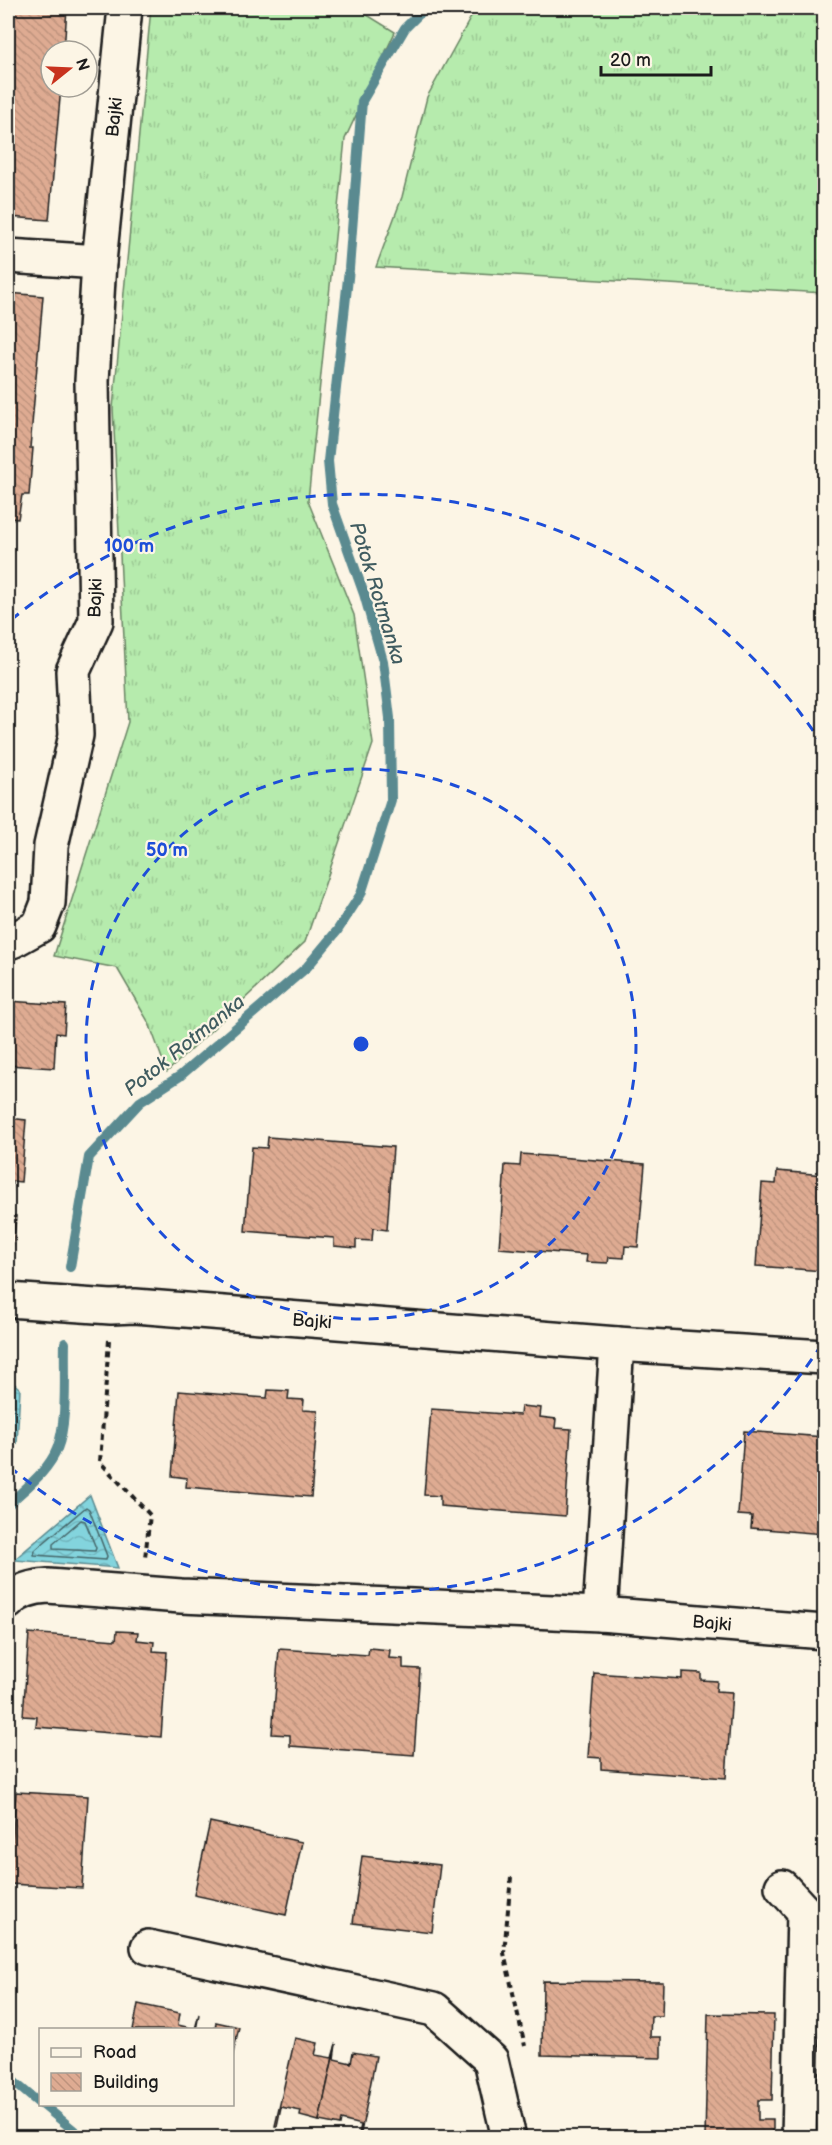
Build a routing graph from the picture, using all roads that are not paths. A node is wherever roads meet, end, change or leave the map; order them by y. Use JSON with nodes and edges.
{"nodes":[{"id":1,"x":125,"y":8,"type":"edge"},
{"id":2,"x":8,"y":256,"type":"edge"},
{"id":3,"x":99,"y":262,"type":"junction"},
{"id":4,"x":8,"y":941,"type":"edge"},
{"id":5,"x":8,"y":1300,"type":"edge"},
{"id":6,"x":617,"y":1344,"type":"junction"},
{"id":7,"x":825,"y":1358,"type":"edge"},
{"id":8,"x":8,"y":1602,"type":"edge"},
{"id":9,"x":600,"y":1614,"type":"junction"},
{"id":10,"x":825,"y":1632,"type":"edge"},
{"id":11,"x":783,"y":1887,"type":"dead end"},
{"id":12,"x":148,"y":1947,"type":"dead end"},
{"id":13,"x":509,"y":2138,"type":"edge"},
{"id":14,"x":799,"y":2138,"type":"edge"}],
"edges":[{"from":1,"to":3,"type":"street","name":"Bajki"},
{"from":2,"to":3,"type":"street"},
{"from":3,"to":4,"type":"street","name":"Bajki"},
{"from":5,"to":6,"type":"street","name":"Bajki"},
{"from":6,"to":7,"type":"street","name":"Bajki"},
{"from":6,"to":9,"type":"street"},
{"from":8,"to":9,"type":"street","name":"Bajki"},
{"from":9,"to":10,"type":"street","name":"Bajki"},
{"from":11,"to":14,"type":"street"},
{"from":12,"to":13,"type":"street"}]}
